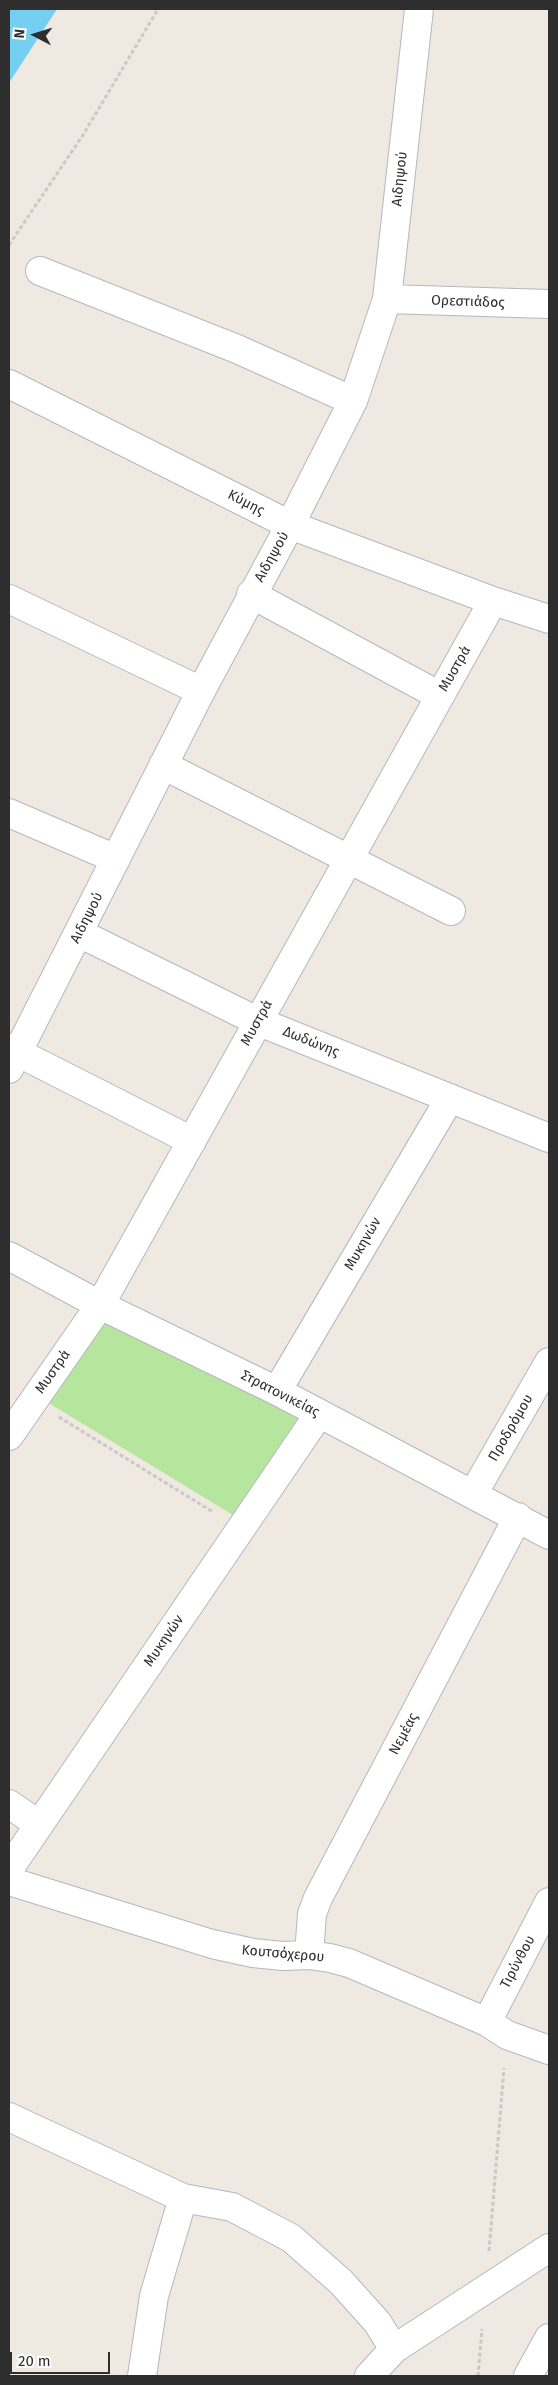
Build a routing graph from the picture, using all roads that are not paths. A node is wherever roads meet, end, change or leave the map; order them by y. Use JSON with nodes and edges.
{"nodes":[{"id":1,"x":419,"y":9,"type":"edge"},
{"id":2,"x":40,"y":271,"type":"dead end"},
{"id":3,"x":387,"y":299,"type":"junction"},
{"id":4,"x":549,"y":304,"type":"edge"},
{"id":5,"x":9,"y":384,"type":"edge"},
{"id":6,"x":353,"y":401,"type":"junction"},
{"id":7,"x":290,"y":525,"type":"junction"},
{"id":8,"x":251,"y":594,"type":"junction"},
{"id":9,"x":9,"y":599,"type":"edge"},
{"id":10,"x":493,"y":602,"type":"junction"},
{"id":11,"x":549,"y":619,"type":"edge"},
{"id":12,"x":201,"y":691,"type":"junction"},
{"id":13,"x":440,"y":696,"type":"junction"},
{"id":14,"x":163,"y":765,"type":"junction"},
{"id":15,"x":9,"y":813,"type":"edge"},
{"id":16,"x":349,"y":858,"type":"junction"},
{"id":17,"x":116,"y":859,"type":"junction"},
{"id":18,"x":451,"y":911,"type":"dead end"},
{"id":19,"x":79,"y":933,"type":"junction"},
{"id":20,"x":257,"y":1021,"type":"junction"},
{"id":21,"x":12,"y":1057,"type":"edge"},
{"id":22,"x":450,"y":1098,"type":"junction"},
{"id":23,"x":549,"y":1138,"type":"edge"},
{"id":24,"x":192,"y":1141,"type":"junction"},
{"id":25,"x":9,"y":1256,"type":"edge"},
{"id":26,"x":100,"y":1304,"type":"junction"},
{"id":27,"x":549,"y":1362,"type":"edge"},
{"id":28,"x":277,"y":1391,"type":"junction"},
{"id":29,"x":319,"y":1414,"type":"junction"},
{"id":30,"x":9,"y":1436,"type":"edge"},
{"id":31,"x":473,"y":1494,"type":"junction"},
{"id":32,"x":518,"y":1518,"type":"junction"},
{"id":33,"x":549,"y":1535,"type":"edge"},
{"id":34,"x":9,"y":1804,"type":"edge"},
{"id":35,"x":38,"y":1824,"type":"junction"},
{"id":36,"x":9,"y":1869,"type":"edge"},
{"id":37,"x":9,"y":1881,"type":"edge"},
{"id":38,"x":549,"y":1902,"type":"edge"},
{"id":39,"x":309,"y":1956,"type":"junction"},
{"id":40,"x":497,"y":2028,"type":"junction"},
{"id":41,"x":549,"y":2050,"type":"edge"},
{"id":42,"x":9,"y":2117,"type":"edge"},
{"id":43,"x":183,"y":2198,"type":"junction"},
{"id":44,"x":549,"y":2248,"type":"edge"},
{"id":45,"x":548,"y":2345,"type":"edge"},
{"id":46,"x":394,"y":2349,"type":"junction"},
{"id":47,"x":142,"y":2376,"type":"edge"},
{"id":48,"x":369,"y":2376,"type":"edge"},
{"id":49,"x":528,"y":2376,"type":"edge"}],
"edges":[{"from":1,"to":3,"type":"street","name":"Αιδηψού"},
{"from":2,"to":6,"type":"street"},
{"from":3,"to":4,"type":"street","name":"Ορεστιάδος"},
{"from":3,"to":6,"type":"street","name":"Αιδηψού"},
{"from":5,"to":7,"type":"street","name":"Κύμης"},
{"from":6,"to":7,"type":"street","name":"Αιδηψού"},
{"from":7,"to":8,"type":"street","name":"Αιδηψού"},
{"from":7,"to":10,"type":"street","name":"Κύμης"},
{"from":8,"to":12,"type":"street","name":"Αιδηψού"},
{"from":8,"to":13,"type":"street"},
{"from":9,"to":12,"type":"street"},
{"from":10,"to":11,"type":"street","name":"Κύμης"},
{"from":10,"to":13,"type":"street","name":"Μυστρά"},
{"from":12,"to":14,"type":"street","name":"Αιδηψού"},
{"from":13,"to":16,"type":"street","name":"Μυστρά"},
{"from":14,"to":16,"type":"street"},
{"from":14,"to":17,"type":"street","name":"Αιδηψού"},
{"from":15,"to":17,"type":"street"},
{"from":16,"to":18,"type":"street"},
{"from":16,"to":20,"type":"street","name":"Μυστρά"},
{"from":17,"to":19,"type":"street","name":"Αιδηψού"},
{"from":19,"to":20,"type":"street","name":"Δωδώνης"},
{"from":19,"to":21,"type":"street","name":"Αιδηψού"},
{"from":20,"to":22,"type":"street","name":"Δωδώνης"},
{"from":20,"to":24,"type":"street","name":"Μυστρά"},
{"from":21,"to":24,"type":"street"},
{"from":22,"to":23,"type":"street","name":"Δωδώνης"},
{"from":22,"to":28,"type":"street","name":"Μυκηνών"},
{"from":24,"to":26,"type":"street","name":"Μυστρά"},
{"from":25,"to":26,"type":"street","name":"Στρατονικείας"},
{"from":26,"to":28,"type":"street","name":"Στρατονικείας"},
{"from":26,"to":30,"type":"street","name":"Μυστρά"},
{"from":27,"to":31,"type":"street","name":"Προδρόμου"},
{"from":28,"to":29,"type":"street","name":"Στρατονικείας"},
{"from":29,"to":31,"type":"street","name":"Στρατονικείας"},
{"from":29,"to":35,"type":"street","name":"Μυκηνών"},
{"from":31,"to":32,"type":"street","name":"Στρατονικείας"},
{"from":32,"to":33,"type":"street","name":"Στρατονικείας"},
{"from":32,"to":39,"type":"street","name":"Νεμέας"},
{"from":34,"to":35,"type":"street"},
{"from":35,"to":36,"type":"street","name":"Μυκηνών"},
{"from":37,"to":39,"type":"street","name":"Κουτσόχερου"},
{"from":38,"to":40,"type":"street","name":"Τιρύνθου"},
{"from":39,"to":40,"type":"street","name":"Κουτσόχερου"},
{"from":40,"to":41,"type":"street","name":"Κουτσόχερου"},
{"from":42,"to":43,"type":"street"},
{"from":43,"to":46,"type":"street"},
{"from":43,"to":47,"type":"street"},
{"from":44,"to":46,"type":"street"},
{"from":45,"to":49,"type":"street"},
{"from":46,"to":48,"type":"street"}]}
